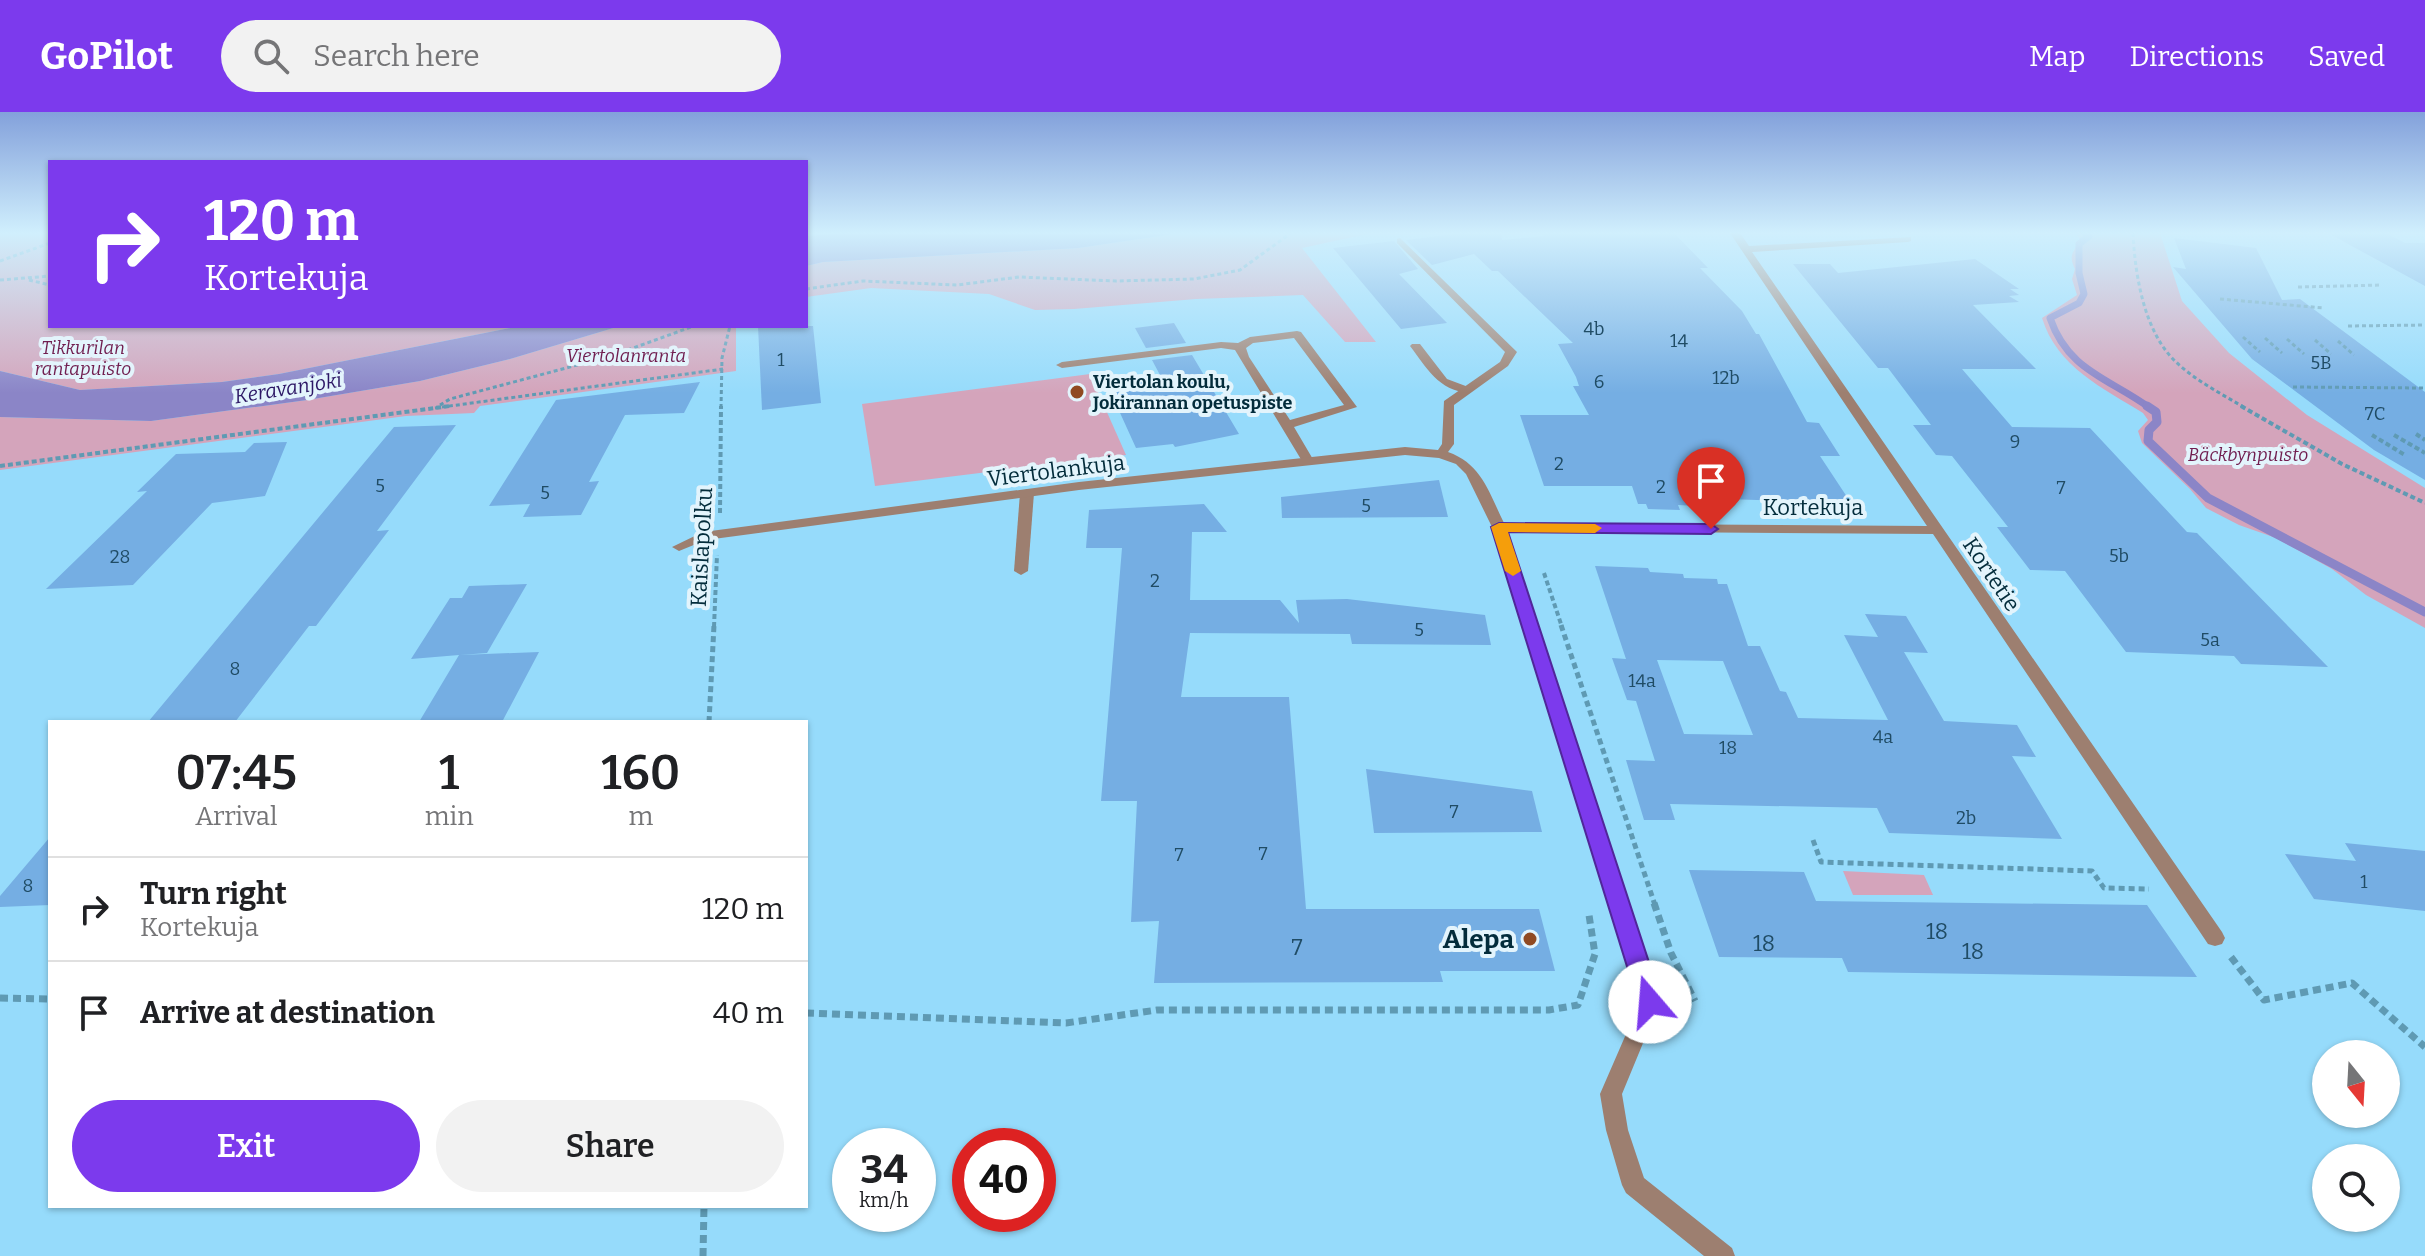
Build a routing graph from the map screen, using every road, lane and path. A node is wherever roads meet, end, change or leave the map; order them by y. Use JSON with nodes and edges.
{"nodes":[{"id":1,"x":1445,"y":286,"type":"edge"},
{"id":2,"x":1771,"y":286,"type":"edge"},
{"id":3,"x":2143,"y":286,"type":"edge"},
{"id":4,"x":2323,"y":286,"type":"edge"},
{"id":5,"x":2298,"y":287,"type":"dead end"},
{"id":6,"x":2220,"y":299,"type":"dead end"},
{"id":7,"x":2324,"y":308,"type":"dead end"},
{"id":8,"x":2425,"y":325,"type":"edge"},
{"id":9,"x":2348,"y":326,"type":"dead end"},
{"id":10,"x":688,"y":328,"type":"edge"},
{"id":11,"x":730,"y":328,"type":"edge"},
{"id":12,"x":2243,"y":337,"type":"dead end"},
{"id":13,"x":2265,"y":338,"type":"dead end"},
{"id":14,"x":2287,"y":339,"type":"dead end"},
{"id":15,"x":2315,"y":340,"type":"dead end"},
{"id":16,"x":2338,"y":341,"type":"dead end"},
{"id":17,"x":1416,"y":346,"type":"dead end"},
{"id":18,"x":1240,"y":347,"type":"junction"},
{"id":19,"x":2260,"y":352,"type":"dead end"},
{"id":20,"x":2282,"y":353,"type":"dead end"},
{"id":21,"x":2304,"y":354,"type":"dead end"},
{"id":22,"x":2331,"y":354,"type":"dead end"},
{"id":23,"x":2354,"y":355,"type":"dead end"},
{"id":24,"x":1062,"y":365,"type":"dead end"},
{"id":25,"x":723,"y":372,"type":"junction"},
{"id":26,"x":2293,"y":387,"type":"dead end"},
{"id":27,"x":2425,"y":388,"type":"edge"},
{"id":28,"x":1467,"y":390,"type":"junction"},
{"id":29,"x":437,"y":408,"type":"junction"},
{"id":30,"x":1287,"y":425,"type":"junction"},
{"id":31,"x":2416,"y":434,"type":"dead end"},
{"id":32,"x":2372,"y":435,"type":"dead end"},
{"id":33,"x":2394,"y":435,"type":"dead end"},
{"id":34,"x":2425,"y":440,"type":"edge"},
{"id":35,"x":2425,"y":453,"type":"edge"},
{"id":36,"x":1441,"y":454,"type":"junction"},
{"id":37,"x":2405,"y":455,"type":"dead end"},
{"id":38,"x":1308,"y":461,"type":"junction"},
{"id":39,"x":0,"y":466,"type":"edge"},
{"id":40,"x":1027,"y":493,"type":"junction"},
{"id":41,"x":2425,"y":503,"type":"edge"},
{"id":42,"x":1499,"y":527,"type":"junction"},
{"id":43,"x":1533,"y":528,"type":"junction"},
{"id":44,"x":1936,"y":530,"type":"junction"},
{"id":45,"x":718,"y":533,"type":"junction"},
{"id":46,"x":679,"y":547,"type":"dead end"},
{"id":47,"x":1021,"y":571,"type":"dead end"},
{"id":48,"x":709,"y":720,"type":"edge"},
{"id":49,"x":1813,"y":840,"type":"dead end"},
{"id":50,"x":2182,"y":890,"type":"junction"},
{"id":51,"x":1586,"y":903,"type":"dead end"},
{"id":52,"x":2215,"y":938,"type":"joint"},
{"id":53,"x":0,"y":998,"type":"edge"},
{"id":54,"x":48,"y":999,"type":"edge"},
{"id":55,"x":1695,"y":1001,"type":"dead end"},
{"id":56,"x":808,"y":1013,"type":"edge"},
{"id":57,"x":2425,"y":1047,"type":"edge"},
{"id":58,"x":705,"y":1208,"type":"edge"},
{"id":59,"x":703,"y":1256,"type":"edge"},
{"id":60,"x":1723,"y":1256,"type":"edge"}],
"edges":[{"from":1,"to":28,"type":"street"},
{"from":2,"to":44,"type":"street","name":"Kortetie"},
{"from":3,"to":41,"type":"path"},
{"from":4,"to":5,"type":"path"},
{"from":6,"to":7,"type":"path"},
{"from":8,"to":9,"type":"path"},
{"from":10,"to":29,"type":"path"},
{"from":11,"to":25,"type":"path","name":"Kaislapolku"},
{"from":12,"to":19,"type":"path"},
{"from":13,"to":20,"type":"path"},
{"from":14,"to":21,"type":"path"},
{"from":15,"to":22,"type":"path"},
{"from":16,"to":23,"type":"path"},
{"from":17,"to":28,"type":"street"},
{"from":18,"to":24,"type":"street"},
{"from":18,"to":30,"type":"street"},
{"from":18,"to":30,"type":"street"},
{"from":25,"to":29,"type":"path"},
{"from":25,"to":45,"type":"path","name":"Kaislapolku"},
{"from":26,"to":27,"type":"path"},
{"from":28,"to":36,"type":"street"},
{"from":29,"to":39,"type":"path"},
{"from":30,"to":38,"type":"street"},
{"from":31,"to":34,"type":"path"},
{"from":32,"to":37,"type":"path"},
{"from":33,"to":35,"type":"path"},
{"from":36,"to":38,"type":"street","name":"Viertolankuja"},
{"from":36,"to":42,"type":"street"},
{"from":38,"to":40,"type":"street","name":"Viertolankuja"},
{"from":40,"to":45,"type":"street","name":"Viertolankuja"},
{"from":40,"to":47,"type":"street"},
{"from":42,"to":43,"type":"street","name":"Kortekuja"},
{"from":42,"to":60,"type":"street"},
{"from":43,"to":44,"type":"street","name":"Kortekuja"},
{"from":43,"to":55,"type":"path"},
{"from":44,"to":50,"type":"street","name":"Kortetie"},
{"from":45,"to":46,"type":"street","name":"Viertolankuja"},
{"from":45,"to":48,"type":"path","name":"Kaislapolku"},
{"from":49,"to":50,"type":"path"},
{"from":50,"to":52,"type":"street","name":"Kortetie"},
{"from":51,"to":56,"type":"path"},
{"from":52,"to":57,"type":"path"},
{"from":53,"to":54,"type":"path"},
{"from":58,"to":59,"type":"path"}]}
